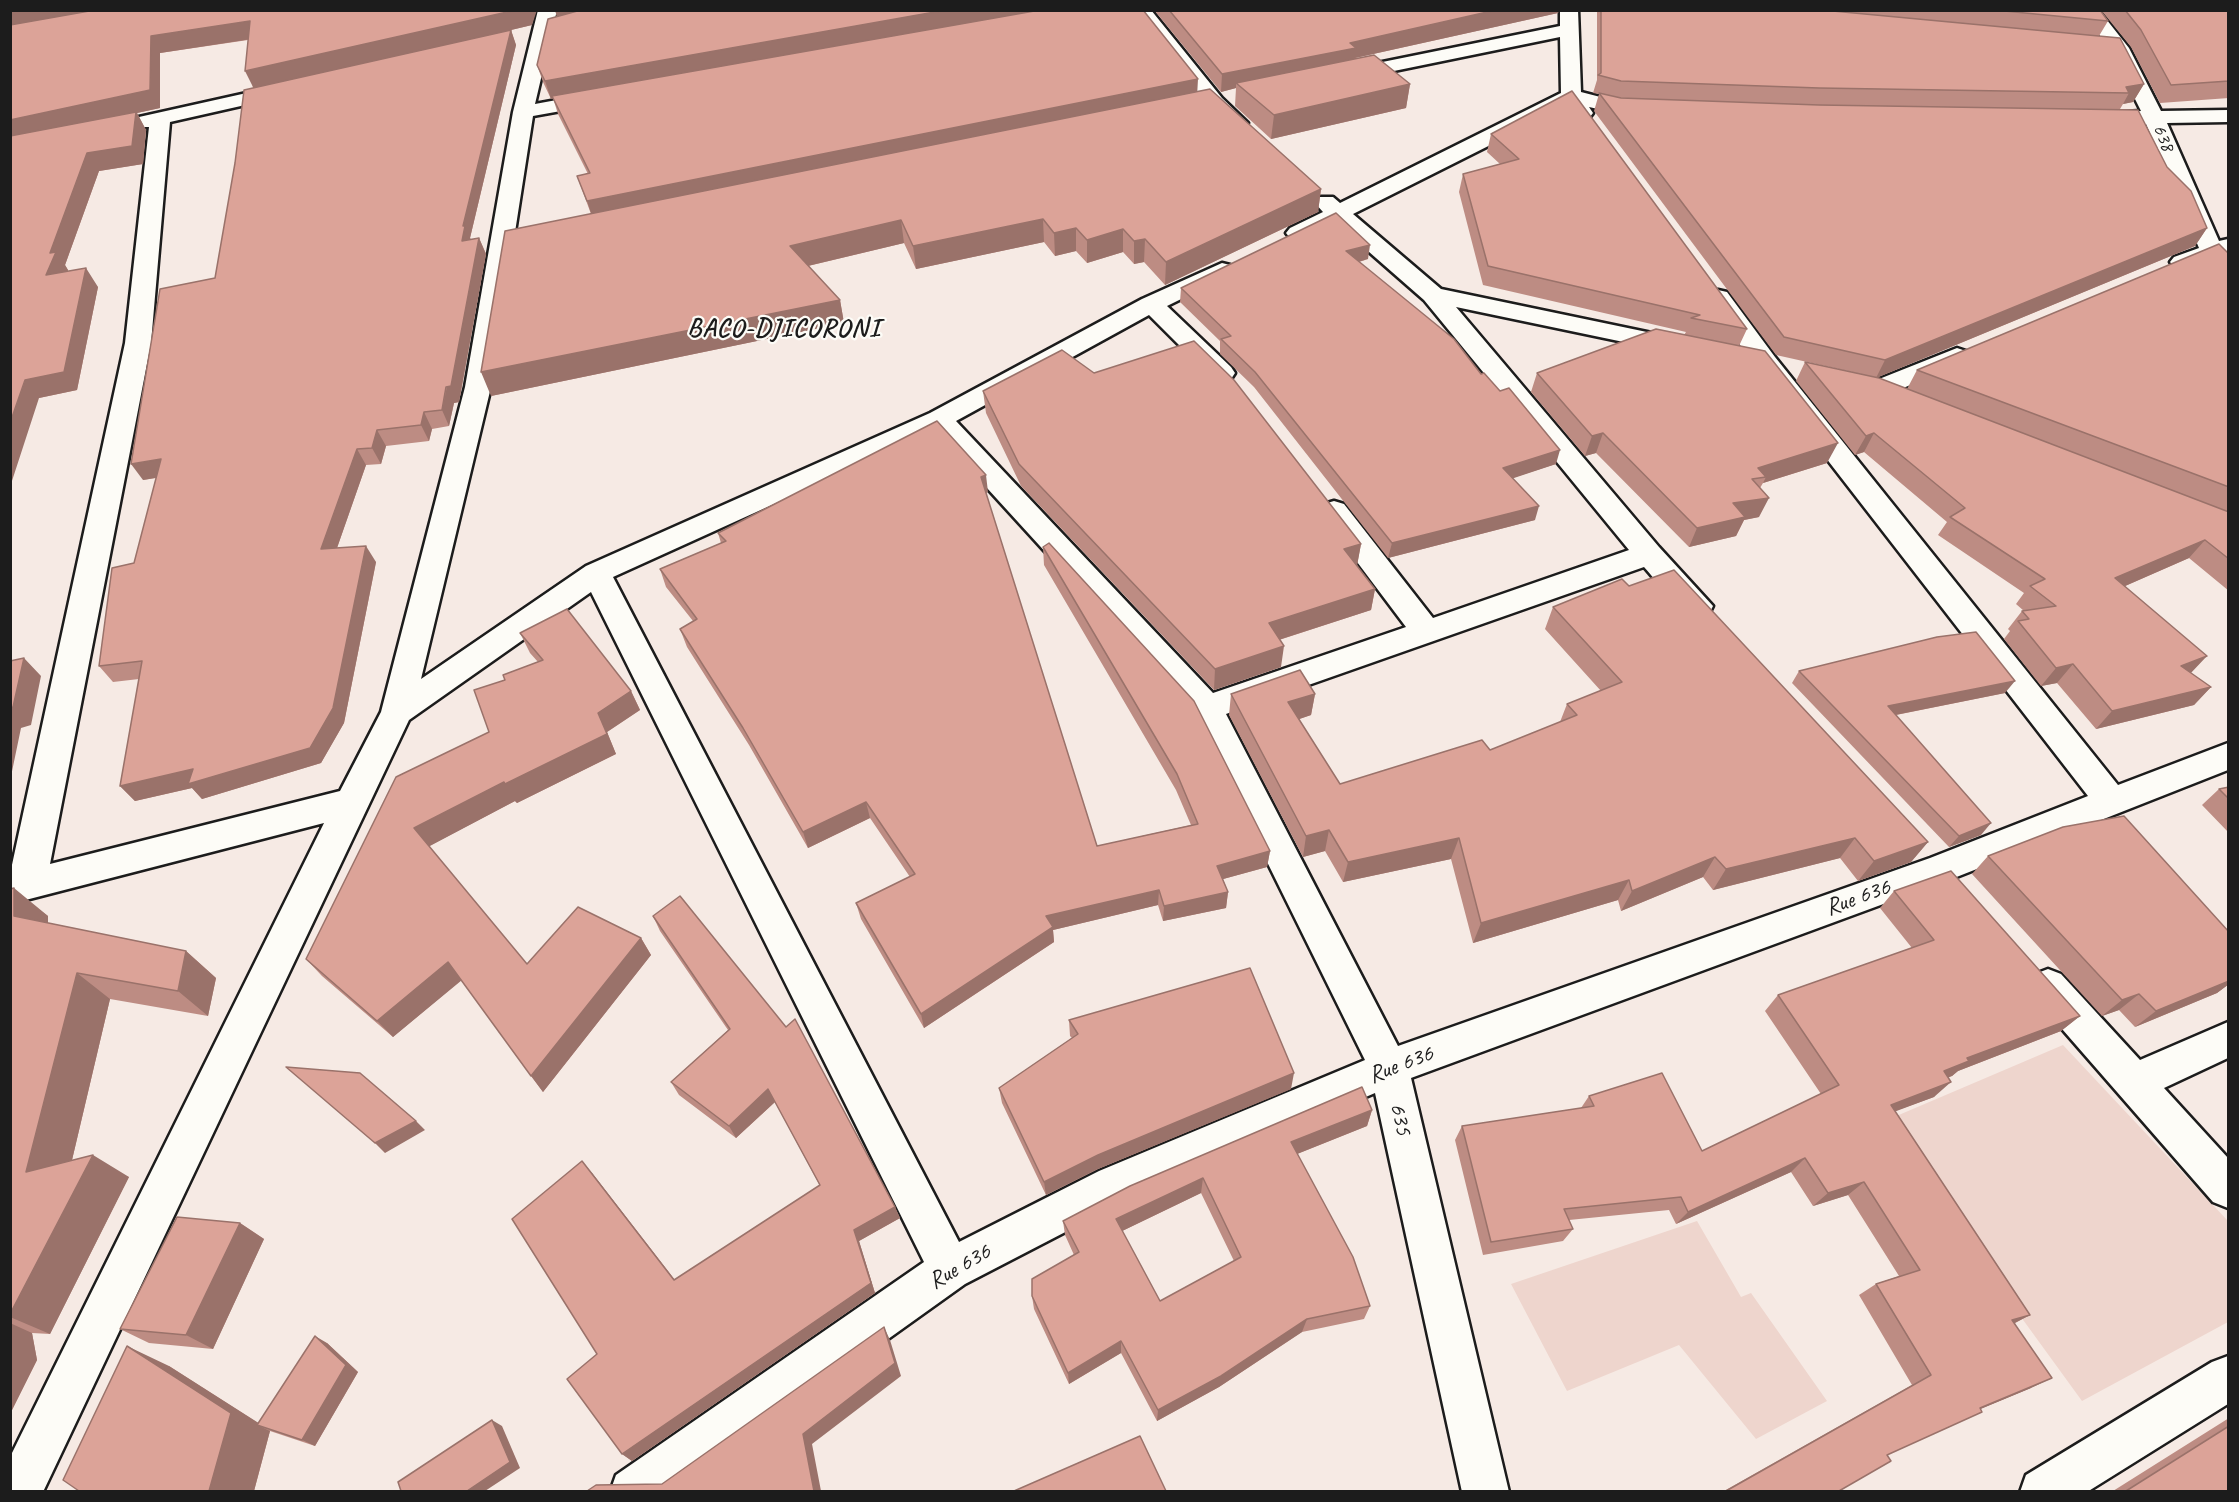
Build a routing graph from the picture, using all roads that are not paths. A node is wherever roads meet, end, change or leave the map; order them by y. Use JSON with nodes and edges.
{"nodes":[{"id":1,"x":548,"y":10,"type":"edge"},
{"id":2,"x":1141,"y":10,"type":"edge"},
{"id":3,"x":2089,"y":10,"type":"edge"},
{"id":4,"x":1568,"y":20,"type":"edge"},
{"id":5,"x":565,"y":26,"type":"edge"},
{"id":6,"x":542,"y":32,"type":"junction"},
{"id":7,"x":519,"y":37,"type":"dead end"},
{"id":8,"x":2096,"y":45,"type":"edge"},
{"id":9,"x":2119,"y":48,"type":"junction"},
{"id":10,"x":1321,"y":80,"type":"edge"},
{"id":11,"x":310,"y":84,"type":"edge"},
{"id":12,"x":616,"y":95,"type":"edge"},
{"id":13,"x":1571,"y":96,"type":"junction"},
{"id":14,"x":1662,"y":109,"type":"edge"},
{"id":15,"x":523,"y":112,"type":"junction"},
{"id":16,"x":2229,"y":116,"type":"edge"},
{"id":17,"x":160,"y":118,"type":"junction"},
{"id":18,"x":2072,"y":118,"type":"edge"},
{"id":19,"x":2156,"y":119,"type":"junction"},
{"id":20,"x":114,"y":127,"type":"edge"},
{"id":21,"x":1599,"y":134,"type":"edge"},
{"id":22,"x":1259,"y":142,"type":"edge"},
{"id":23,"x":1303,"y":182,"type":"edge"},
{"id":24,"x":1338,"y":214,"type":"junction"},
{"id":25,"x":1276,"y":244,"type":"edge"},
{"id":26,"x":2220,"y":248,"type":"edge"},
{"id":27,"x":1245,"y":259,"type":"edge"},
{"id":28,"x":2229,"y":270,"type":"edge"},
{"id":29,"x":2157,"y":273,"type":"edge"},
{"id":30,"x":1703,"y":277,"type":"edge"},
{"id":31,"x":1433,"y":295,"type":"junction"},
{"id":32,"x":1151,"y":304,"type":"junction"},
{"id":33,"x":1975,"y":349,"type":"edge"},
{"id":34,"x":1766,"y":363,"type":"junction"},
{"id":35,"x":1799,"y":371,"type":"dead end"},
{"id":36,"x":1243,"y":393,"type":"edge"},
{"id":37,"x":1911,"y":402,"type":"edge"},
{"id":38,"x":939,"y":419,"type":"junction"},
{"id":39,"x":1320,"y":494,"type":"edge"},
{"id":40,"x":1649,"y":554,"type":"junction"},
{"id":41,"x":596,"y":573,"type":"junction"},
{"id":42,"x":1714,"y":624,"type":"edge"},
{"id":43,"x":1426,"y":631,"type":"junction"},
{"id":44,"x":1207,"y":708,"type":"junction"},
{"id":45,"x":397,"y":712,"type":"junction"},
{"id":46,"x":2229,"y":756,"type":"edge"},
{"id":47,"x":351,"y":802,"type":"junction"},
{"id":48,"x":2112,"y":802,"type":"junction"},
{"id":49,"x":19,"y":887,"type":"edge"},
{"id":50,"x":2022,"y":957,"type":"edge"},
{"id":51,"x":2229,"y":1040,"type":"edge"},
{"id":52,"x":1389,"y":1068,"type":"junction"},
{"id":53,"x":2134,"y":1082,"type":"junction"},
{"id":54,"x":2229,"y":1188,"type":"edge"},
{"id":55,"x":950,"y":1269,"type":"junction"},
{"id":56,"x":2229,"y":1378,"type":"edge"},
{"id":57,"x":18,"y":1491,"type":"edge"},
{"id":58,"x":633,"y":1491,"type":"edge"},
{"id":59,"x":1486,"y":1491,"type":"edge"},
{"id":60,"x":2043,"y":1491,"type":"edge"}],
"edges":[{"from":1,"to":6,"type":"street"},
{"from":2,"to":22,"type":"street"},
{"from":3,"to":9,"type":"street","name":"638"},
{"from":4,"to":10,"type":"street"},
{"from":4,"to":13,"type":"street"},
{"from":5,"to":6,"type":"street"},
{"from":6,"to":7,"type":"street"},
{"from":6,"to":15,"type":"street"},
{"from":8,"to":9,"type":"street"},
{"from":9,"to":19,"type":"street","name":"638"},
{"from":11,"to":17,"type":"street"},
{"from":12,"to":15,"type":"street"},
{"from":13,"to":14,"type":"street"},
{"from":13,"to":21,"type":"street"},
{"from":13,"to":24,"type":"street"},
{"from":15,"to":45,"type":"street"},
{"from":16,"to":19,"type":"street"},
{"from":17,"to":20,"type":"street"},
{"from":17,"to":49,"type":"street"},
{"from":18,"to":19,"type":"street"},
{"from":19,"to":26,"type":"street","name":"638"},
{"from":23,"to":24,"type":"street"},
{"from":24,"to":25,"type":"street"},
{"from":24,"to":31,"type":"street"},
{"from":26,"to":28,"type":"street","name":"638"},
{"from":26,"to":29,"type":"street"},
{"from":27,"to":32,"type":"street"},
{"from":30,"to":34,"type":"street"},
{"from":31,"to":34,"type":"street"},
{"from":31,"to":40,"type":"street"},
{"from":32,"to":36,"type":"street"},
{"from":32,"to":38,"type":"street"},
{"from":33,"to":37,"type":"street"},
{"from":34,"to":35,"type":"street"},
{"from":34,"to":48,"type":"street"},
{"from":38,"to":41,"type":"street"},
{"from":38,"to":44,"type":"street","name":"635"},
{"from":39,"to":43,"type":"street"},
{"from":40,"to":42,"type":"street"},
{"from":40,"to":43,"type":"street"},
{"from":41,"to":45,"type":"street"},
{"from":41,"to":55,"type":"street"},
{"from":43,"to":44,"type":"street"},
{"from":44,"to":52,"type":"street","name":"635"},
{"from":45,"to":47,"type":"street"},
{"from":46,"to":48,"type":"street","name":"Rue 636"},
{"from":47,"to":49,"type":"street"},
{"from":47,"to":57,"type":"street"},
{"from":48,"to":52,"type":"street","name":"Rue 636"},
{"from":50,"to":53,"type":"street"},
{"from":51,"to":53,"type":"street"},
{"from":52,"to":55,"type":"street","name":"Rue 636"},
{"from":52,"to":59,"type":"street","name":"635"},
{"from":53,"to":54,"type":"street"},
{"from":55,"to":58,"type":"street","name":"Rue 636"},
{"from":56,"to":60,"type":"street"}]}
